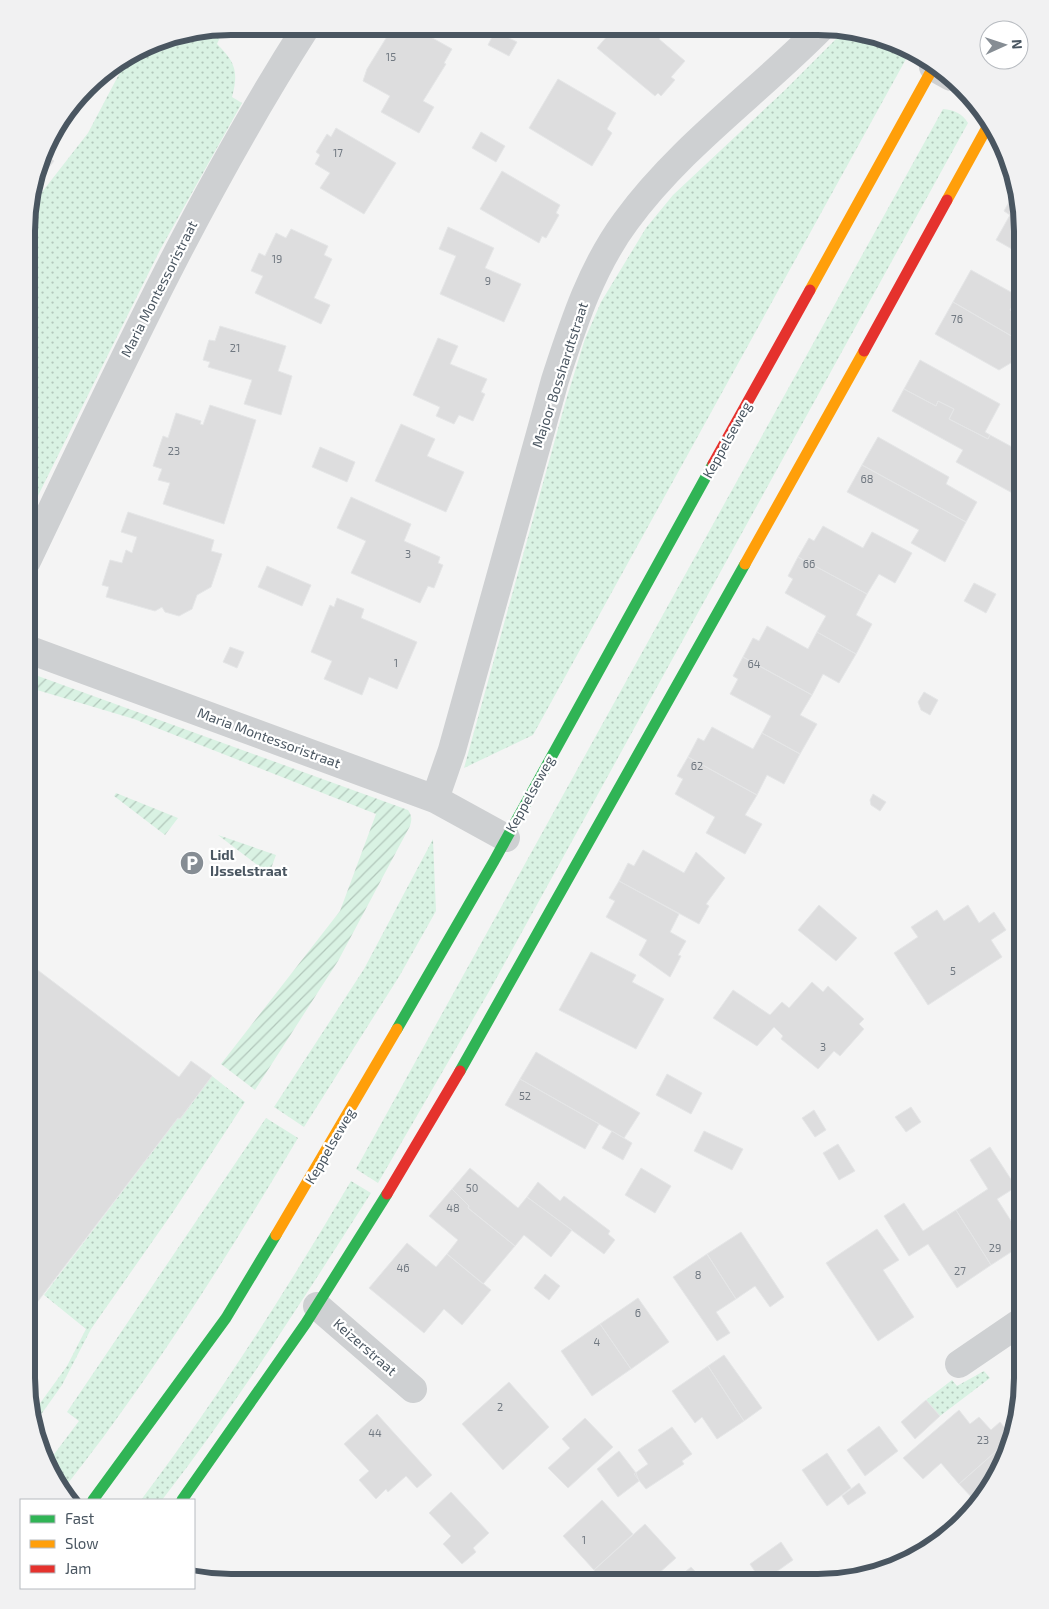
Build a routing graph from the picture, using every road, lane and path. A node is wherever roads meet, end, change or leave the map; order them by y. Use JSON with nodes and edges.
{"nodes":[{"id":1,"x":302,"y":35,"type":"edge"},
{"id":2,"x":814,"y":35,"type":"edge"},
{"id":3,"x":937,"y":75,"type":"edge"},
{"id":4,"x":986,"y":130,"type":"edge"},
{"id":5,"x":35,"y":546,"type":"edge"},
{"id":6,"x":35,"y":652,"type":"edge"},
{"id":7,"x":435,"y":799,"type":"junction"},
{"id":8,"x":506,"y":838,"type":"junction"},
{"id":9,"x":317,"y":1306,"type":"junction"},
{"id":10,"x":1014,"y":1326,"type":"edge"},
{"id":11,"x":959,"y":1364,"type":"dead end"},
{"id":12,"x":413,"y":1389,"type":"dead end"},
{"id":13,"x":94,"y":1499,"type":"edge"},
{"id":14,"x":183,"y":1499,"type":"edge"}],
"edges":[{"from":1,"to":5,"type":"street","name":"Maria Montessoristraat"},
{"from":2,"to":7,"type":"street","name":"Majoor Bosshardtstraat"},
{"from":3,"to":8,"type":"main road","name":"Keppelseweg"},
{"from":4,"to":9,"type":"main road"},
{"from":6,"to":7,"type":"street","name":"Maria Montessoristraat"},
{"from":7,"to":8,"type":"street","name":"Maria Montessoristraat"},
{"from":8,"to":13,"type":"main road","name":"Keppelseweg"},
{"from":9,"to":12,"type":"street","name":"Keizerstraat"},
{"from":9,"to":14,"type":"main road"},
{"from":10,"to":11,"type":"street"}]}
